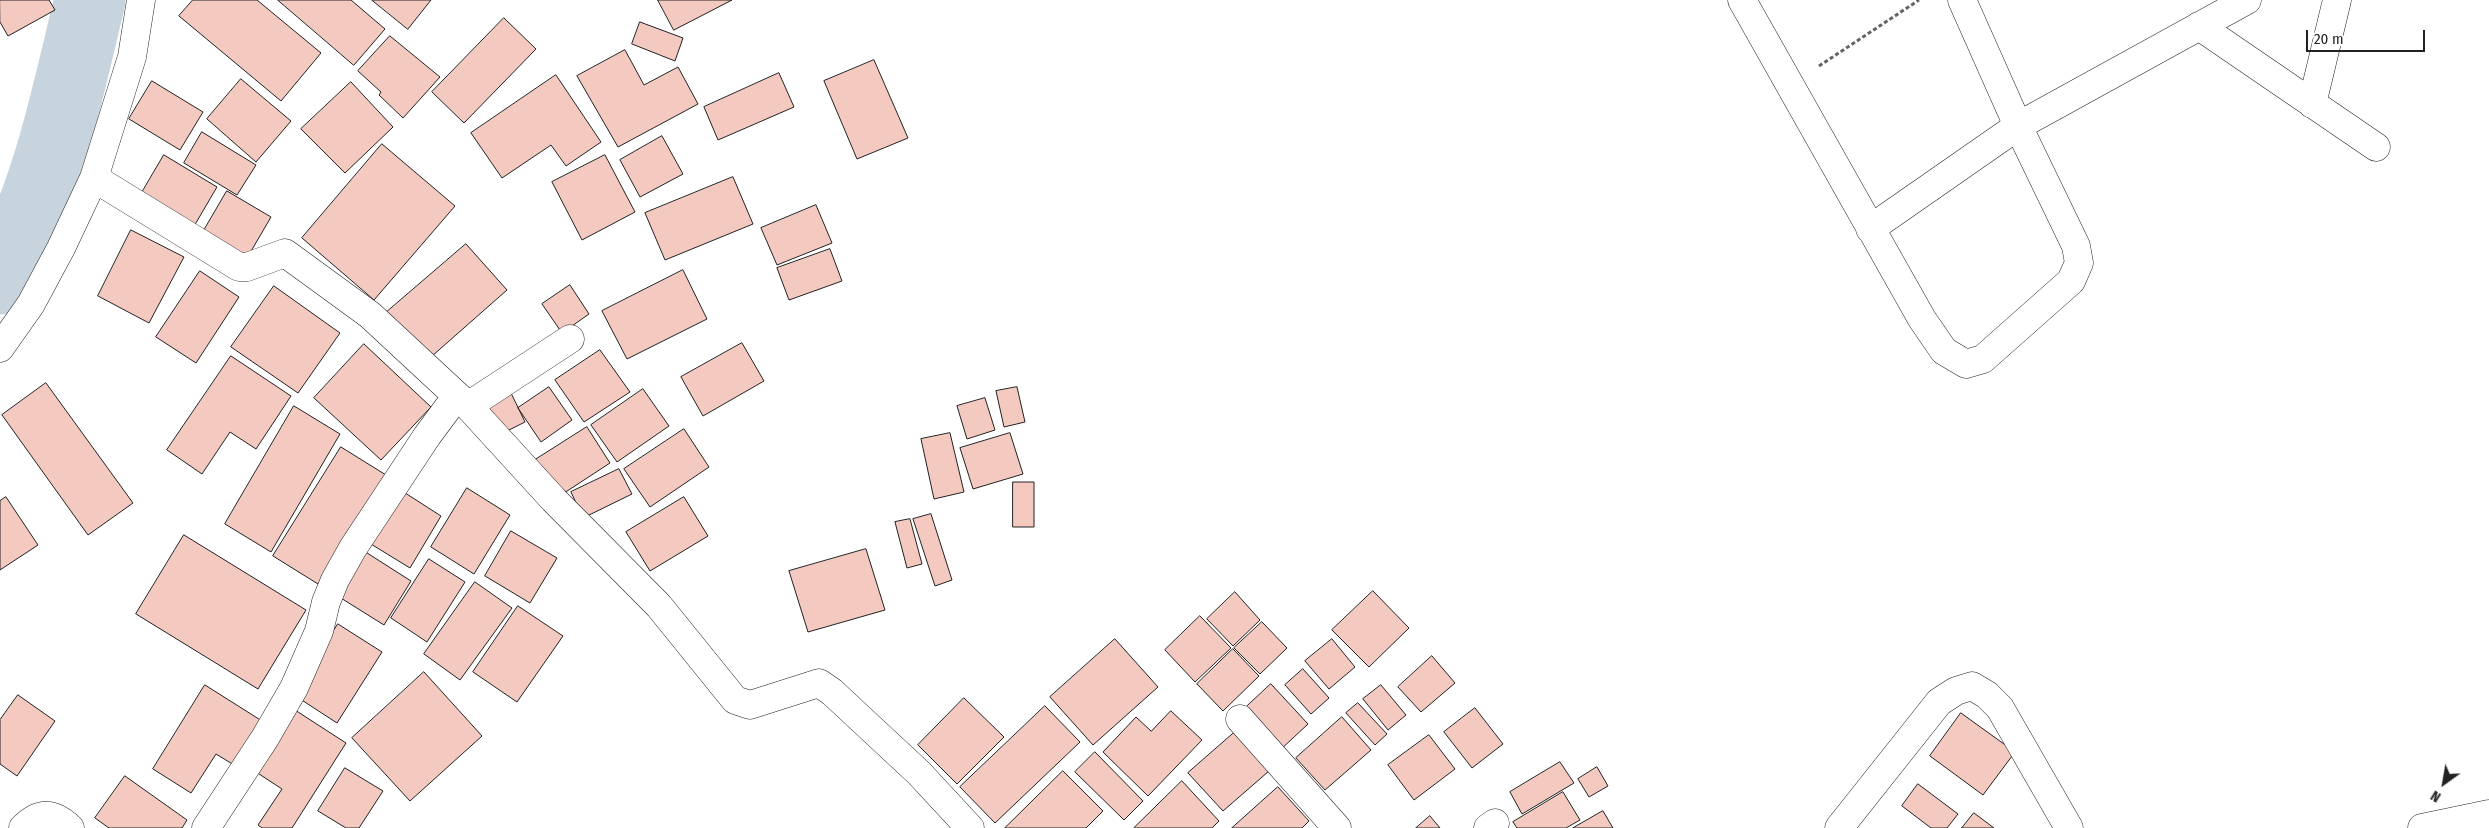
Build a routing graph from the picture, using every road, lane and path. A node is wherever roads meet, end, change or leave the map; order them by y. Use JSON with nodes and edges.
{"nodes":[{"id":1,"x":141,"y":0,"type":"edge"},
{"id":2,"x":1742,"y":0,"type":"edge"},
{"id":3,"x":1919,"y":0,"type":"edge"},
{"id":4,"x":1962,"y":0,"type":"edge"},
{"id":5,"x":2247,"y":0,"type":"edge"},
{"id":6,"x":2337,"y":0,"type":"edge"},
{"id":7,"x":2199,"y":26,"type":"junction"},
{"id":8,"x":1789,"y":86,"type":"junction"},
{"id":9,"x":2312,"y":104,"type":"junction"},
{"id":10,"x":2018,"y":126,"type":"junction"},
{"id":11,"x":2376,"y":147,"type":"dead end"},
{"id":12,"x":94,"y":178,"type":"junction"},
{"id":13,"x":1870,"y":229,"type":"junction"},
{"id":14,"x":570,"y":339,"type":"dead end"},
{"id":15,"x":0,"y":348,"type":"edge"},
{"id":16,"x":462,"y":402,"type":"junction"},
{"id":17,"x":1240,"y":719,"type":"dead end"},
{"id":18,"x":2489,"y":814,"type":"edge"},
{"id":19,"x":2068,"y":827,"type":"edge"},
{"id":20,"x":23,"y":828,"type":"edge"},
{"id":21,"x":70,"y":828,"type":"edge"},
{"id":22,"x":206,"y":828,"type":"edge"},
{"id":23,"x":970,"y":828,"type":"edge"},
{"id":24,"x":1337,"y":828,"type":"edge"},
{"id":25,"x":1839,"y":828,"type":"edge"},
{"id":26,"x":2422,"y":828,"type":"edge"}],
"edges":[{"from":1,"to":12,"type":"street"},
{"from":2,"to":8,"type":"street"},
{"from":3,"to":8,"type":"path"},
{"from":4,"to":10,"type":"street"},
{"from":5,"to":7,"type":"street"},
{"from":6,"to":9,"type":"street"},
{"from":7,"to":9,"type":"street"},
{"from":7,"to":10,"type":"street"},
{"from":8,"to":13,"type":"street"},
{"from":9,"to":11,"type":"street"},
{"from":10,"to":13,"type":"street"},
{"from":10,"to":13,"type":"street"},
{"from":12,"to":15,"type":"street"},
{"from":12,"to":16,"type":"street"},
{"from":14,"to":16,"type":"street"},
{"from":16,"to":22,"type":"street"},
{"from":16,"to":23,"type":"street"},
{"from":17,"to":24,"type":"street"},
{"from":18,"to":26,"type":"street"},
{"from":19,"to":25,"type":"street"},
{"from":20,"to":21,"type":"street"}]}
